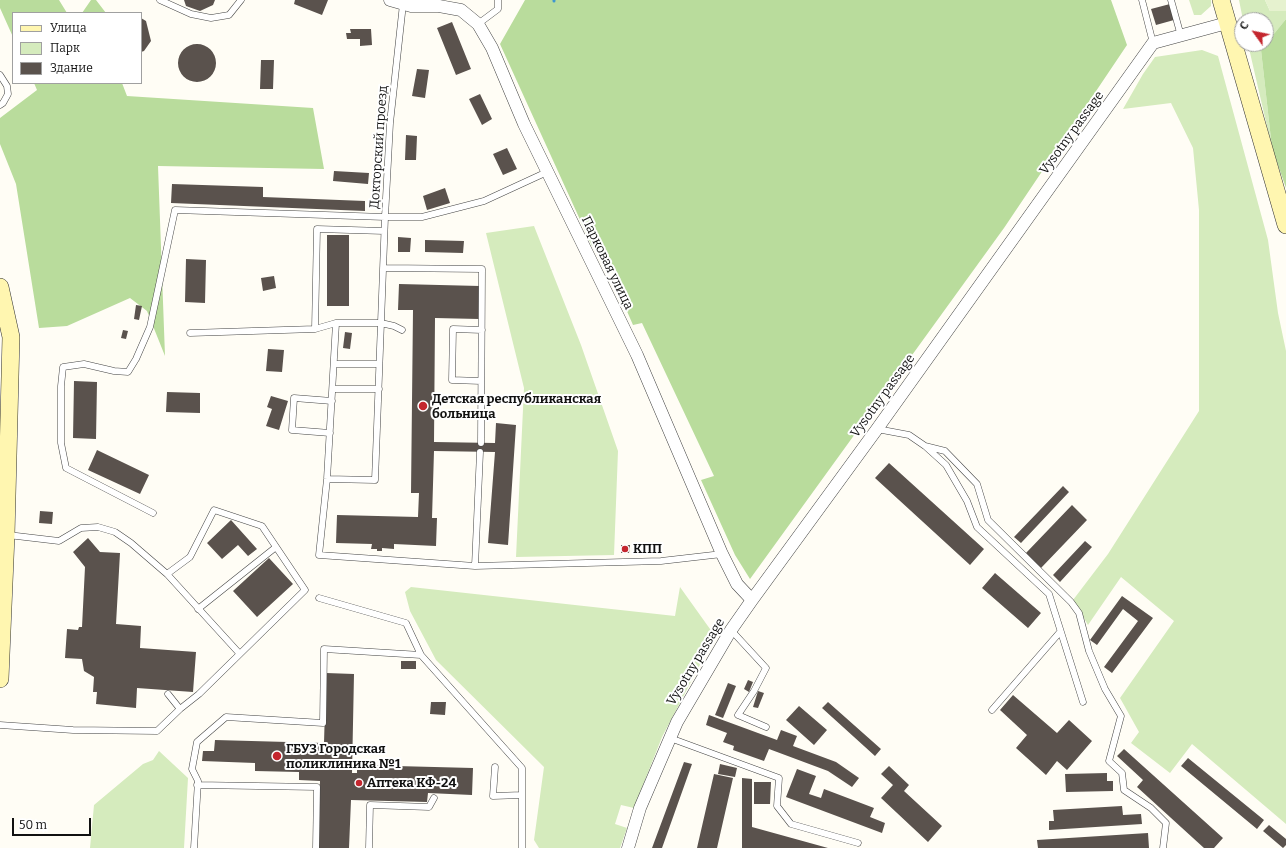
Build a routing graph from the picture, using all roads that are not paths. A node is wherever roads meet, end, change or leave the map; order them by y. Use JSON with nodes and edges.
{"nodes":[{"id":1,"x":160,"y":0,"type":"edge"},
{"id":2,"x":241,"y":0,"type":"edge"},
{"id":3,"x":390,"y":0,"type":"edge"},
{"id":4,"x":498,"y":0,"type":"edge"},
{"id":5,"x":1142,"y":0,"type":"edge"},
{"id":6,"x":1171,"y":0,"type":"edge"},
{"id":7,"x":1221,"y":0,"type":"edge"},
{"id":8,"x":403,"y":4,"type":"junction"},
{"id":9,"x":1227,"y":23,"type":"junction"},
{"id":10,"x":478,"y":24,"type":"junction"},
{"id":11,"x":1181,"y":36,"type":"junction"},
{"id":12,"x":1153,"y":43,"type":"junction"},
{"id":13,"x":0,"y":75,"type":"edge"},
{"id":14,"x":0,"y":105,"type":"edge"},
{"id":15,"x":547,"y":172,"type":"junction"},
{"id":16,"x":385,"y":217,"type":"junction"},
{"id":17,"x":1286,"y":225,"type":"edge"},
{"id":18,"x":384,"y":231,"type":"junction"},
{"id":19,"x":383,"y":268,"type":"junction"},
{"id":20,"x":0,"y":287,"type":"edge"},
{"id":21,"x":336,"y":322,"type":"junction"},
{"id":22,"x":381,"y":323,"type":"junction"},
{"id":23,"x":315,"y":330,"type":"junction"},
{"id":24,"x":402,"y":330,"type":"dead end"},
{"id":25,"x":482,"y":330,"type":"junction"},
{"id":26,"x":190,"y":333,"type":"dead end"},
{"id":27,"x":334,"y":364,"type":"junction"},
{"id":28,"x":379,"y":364,"type":"junction"},
{"id":29,"x":481,"y":381,"type":"junction"},
{"id":30,"x":333,"y":389,"type":"junction"},
{"id":31,"x":379,"y":389,"type":"junction"},
{"id":32,"x":332,"y":401,"type":"junction"},
{"id":33,"x":877,"y":429,"type":"junction"},
{"id":34,"x":330,"y":433,"type":"junction"},
{"id":35,"x":481,"y":443,"type":"dead end"},
{"id":36,"x":925,"y":446,"type":"junction"},
{"id":37,"x":480,"y":452,"type":"dead end"},
{"id":38,"x":327,"y":479,"type":"junction"},
{"id":39,"x":153,"y":513,"type":"dead end"},
{"id":40,"x":3,"y":535,"type":"edge"},
{"id":41,"x":276,"y":546,"type":"junction"},
{"id":42,"x":722,"y":554,"type":"junction"},
{"id":43,"x":475,"y":566,"type":"junction"},
{"id":44,"x":167,"y":574,"type":"junction"},
{"id":45,"x":319,"y":598,"type":"dead end"},
{"id":46,"x":752,"y":600,"type":"junction"},
{"id":47,"x":198,"y":609,"type":"junction"},
{"id":48,"x":731,"y":630,"type":"junction"},
{"id":49,"x":1060,"y":632,"type":"junction"},
{"id":50,"x":239,"y":653,"type":"junction"},
{"id":51,"x":421,"y":655,"type":"junction"},
{"id":52,"x":0,"y":679,"type":"edge"},
{"id":53,"x":168,"y":694,"type":"dead end"},
{"id":54,"x":1083,"y":702,"type":"dead end"},
{"id":55,"x":180,"y":709,"type":"junction"},
{"id":56,"x":992,"y":710,"type":"dead end"},
{"id":57,"x":0,"y":724,"type":"edge"},
{"id":58,"x":766,"y":727,"type":"dead end"},
{"id":59,"x":670,"y":738,"type":"junction"},
{"id":60,"x":495,"y":767,"type":"dead end"},
{"id":61,"x":197,"y":785,"type":"junction"},
{"id":62,"x":522,"y":795,"type":"junction"},
{"id":63,"x":434,"y":798,"type":"dead end"},
{"id":64,"x":858,"y":843,"type":"dead end"},
{"id":65,"x":194,"y":848,"type":"edge"},
{"id":66,"x":316,"y":848,"type":"edge"},
{"id":67,"x":369,"y":848,"type":"edge"},
{"id":68,"x":522,"y":848,"type":"edge"},
{"id":69,"x":628,"y":848,"type":"edge"},
{"id":70,"x":1163,"y":848,"type":"edge"}],
"edges":[{"from":1,"to":2,"type":"lane"},
{"from":3,"to":8,"type":"street","name":"Парковая улица"},
{"from":4,"to":10,"type":"lane"},
{"from":5,"to":12,"type":"lane"},
{"from":6,"to":11,"type":"lane"},
{"from":7,"to":9,"type":"main road"},
{"from":8,"to":10,"type":"street","name":"Парковая улица"},
{"from":8,"to":16,"type":"lane","name":"Докторский проезд"},
{"from":9,"to":11,"type":"street"},
{"from":9,"to":17,"type":"main road"},
{"from":10,"to":15,"type":"street","name":"Парковая улица"},
{"from":11,"to":12,"type":"street"},
{"from":12,"to":33,"type":"street","name":"Vysotny passage"},
{"from":13,"to":14,"type":"lane"},
{"from":15,"to":16,"type":"lane","name":"Докторский проезд"},
{"from":15,"to":42,"type":"street","name":"Парковая улица"},
{"from":16,"to":18,"type":"lane"},
{"from":16,"to":39,"type":"lane"},
{"from":18,"to":19,"type":"lane"},
{"from":18,"to":23,"type":"lane"},
{"from":19,"to":22,"type":"lane"},
{"from":19,"to":25,"type":"lane"},
{"from":20,"to":40,"type":"main road"},
{"from":21,"to":22,"type":"lane"},
{"from":21,"to":23,"type":"lane"},
{"from":21,"to":27,"type":"lane"},
{"from":22,"to":24,"type":"lane"},
{"from":22,"to":28,"type":"lane"},
{"from":23,"to":26,"type":"lane"},
{"from":25,"to":29,"type":"lane"},
{"from":25,"to":29,"type":"lane"},
{"from":27,"to":28,"type":"lane"},
{"from":27,"to":30,"type":"lane"},
{"from":28,"to":31,"type":"lane"},
{"from":29,"to":35,"type":"lane"},
{"from":30,"to":31,"type":"lane"},
{"from":30,"to":32,"type":"lane"},
{"from":31,"to":38,"type":"lane"},
{"from":32,"to":34,"type":"lane"},
{"from":32,"to":34,"type":"lane"},
{"from":33,"to":36,"type":"lane"},
{"from":33,"to":46,"type":"street","name":"Vysotny passage"},
{"from":34,"to":38,"type":"lane"},
{"from":36,"to":49,"type":"lane"},
{"from":36,"to":70,"type":"lane"},
{"from":37,"to":43,"type":"lane"},
{"from":38,"to":43,"type":"lane"},
{"from":40,"to":44,"type":"lane"},
{"from":40,"to":52,"type":"main road"},
{"from":41,"to":44,"type":"lane"},
{"from":41,"to":47,"type":"lane"},
{"from":41,"to":50,"type":"lane"},
{"from":42,"to":43,"type":"lane"},
{"from":42,"to":46,"type":"street","name":"Парковая улица"},
{"from":44,"to":47,"type":"lane"},
{"from":45,"to":51,"type":"lane"},
{"from":46,"to":48,"type":"street","name":"Vysotny passage"},
{"from":47,"to":50,"type":"lane"},
{"from":48,"to":58,"type":"lane"},
{"from":48,"to":59,"type":"street","name":"Vysotny passage"},
{"from":49,"to":54,"type":"lane"},
{"from":49,"to":56,"type":"lane"},
{"from":50,"to":55,"type":"lane"},
{"from":51,"to":61,"type":"lane"},
{"from":51,"to":62,"type":"lane"},
{"from":53,"to":55,"type":"lane"},
{"from":55,"to":57,"type":"lane"},
{"from":59,"to":64,"type":"lane"},
{"from":59,"to":69,"type":"street","name":"Vysotny passage"},
{"from":60,"to":62,"type":"lane"},
{"from":61,"to":65,"type":"lane"},
{"from":61,"to":66,"type":"lane"},
{"from":62,"to":68,"type":"lane"},
{"from":63,"to":67,"type":"lane"}]}
